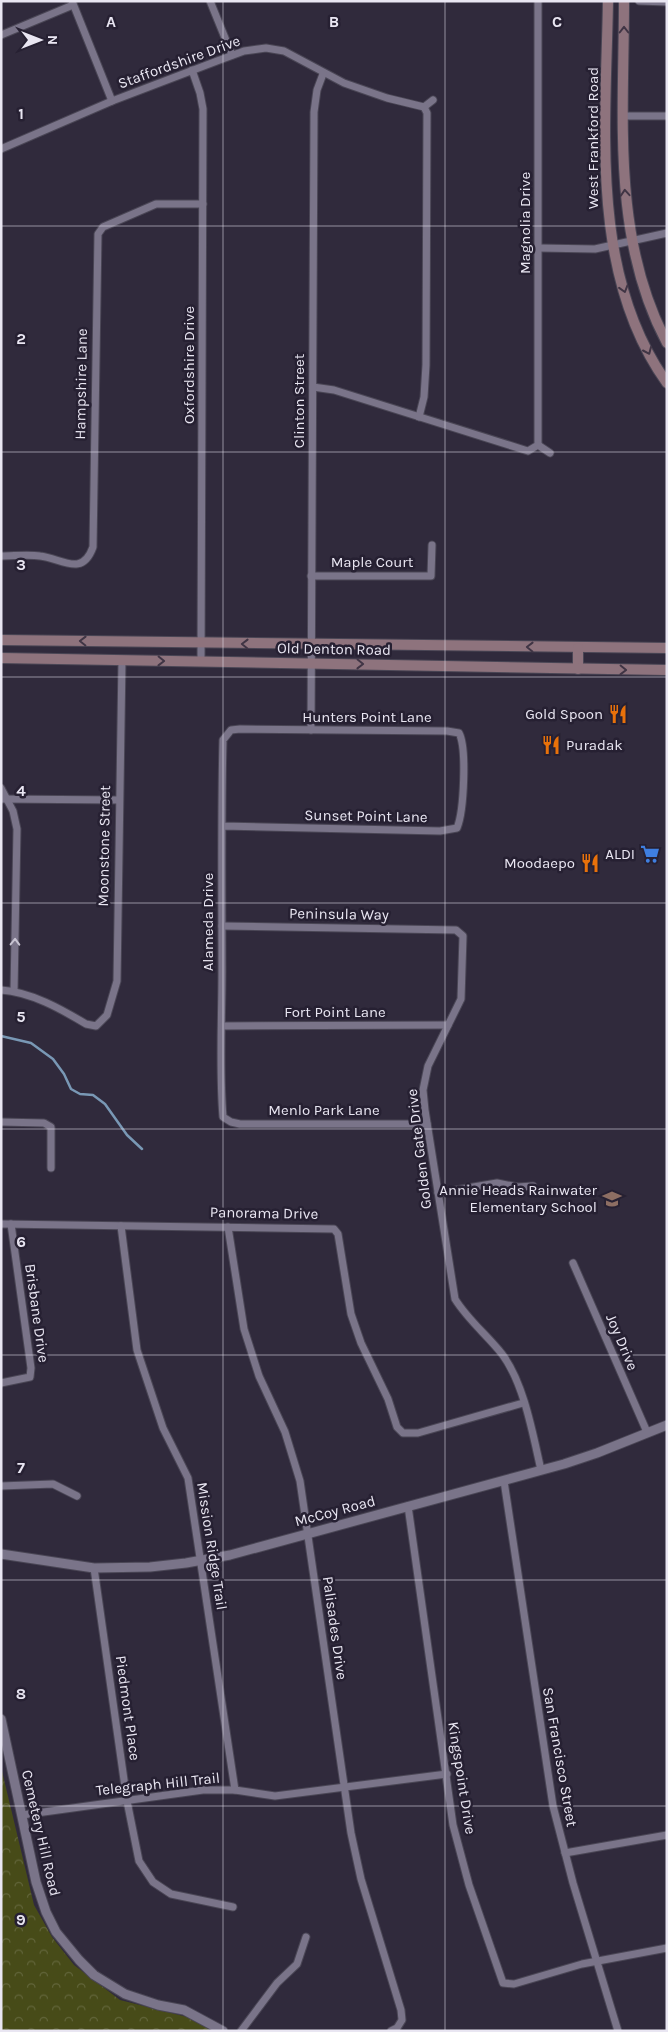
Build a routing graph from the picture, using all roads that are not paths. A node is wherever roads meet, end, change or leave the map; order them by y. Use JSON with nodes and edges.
{"nodes":[{"id":1,"x":210,"y":1,"type":"edge"},
{"id":2,"x":538,"y":1,"type":"edge"},
{"id":3,"x":608,"y":1,"type":"edge"},
{"id":4,"x":624,"y":1,"type":"edge"},
{"id":5,"x":639,"y":1,"type":"edge"},
{"id":6,"x":667,"y":2,"type":"edge"},
{"id":7,"x":72,"y":3,"type":"edge"},
{"id":8,"x":1,"y":35,"type":"edge"},
{"id":9,"x":232,"y":55,"type":"junction"},
{"id":10,"x":192,"y":70,"type":"junction"},
{"id":11,"x":323,"y":74,"type":"junction"},
{"id":12,"x":433,"y":100,"type":"dead end"},
{"id":13,"x":112,"y":102,"type":"junction"},
{"id":14,"x":424,"y":108,"type":"junction"},
{"id":15,"x":624,"y":116,"type":"junction"},
{"id":16,"x":667,"y":116,"type":"edge"},
{"id":17,"x":1,"y":149,"type":"edge"},
{"id":18,"x":203,"y":204,"type":"junction"},
{"id":19,"x":667,"y":233,"type":"edge"},
{"id":20,"x":632,"y":241,"type":"junction"},
{"id":21,"x":612,"y":246,"type":"junction"},
{"id":22,"x":539,"y":248,"type":"junction"},
{"id":23,"x":667,"y":343,"type":"edge"},
{"id":24,"x":662,"y":367,"type":"edge"},
{"id":25,"x":667,"y":383,"type":"edge"},
{"id":26,"x":312,"y":387,"type":"junction"},
{"id":27,"x":419,"y":417,"type":"junction"},
{"id":28,"x":538,"y":445,"type":"junction"},
{"id":29,"x":550,"y":453,"type":"dead end"},
{"id":30,"x":432,"y":545,"type":"dead end"},
{"id":31,"x":1,"y":556,"type":"edge"},
{"id":32,"x":311,"y":576,"type":"junction"},
{"id":33,"x":1,"y":640,"type":"edge"},
{"id":34,"x":201,"y":642,"type":"junction"},
{"id":35,"x":311,"y":645,"type":"junction"},
{"id":36,"x":578,"y":648,"type":"junction"},
{"id":37,"x":667,"y":648,"type":"edge"},
{"id":38,"x":1,"y":658,"type":"edge"},
{"id":39,"x":122,"y":660,"type":"junction"},
{"id":40,"x":201,"y":661,"type":"junction"},
{"id":41,"x":311,"y":664,"type":"junction"},
{"id":42,"x":578,"y":669,"type":"junction"},
{"id":43,"x":667,"y":670,"type":"edge"},
{"id":44,"x":231,"y":730,"type":"joint"},
{"id":45,"x":311,"y":730,"type":"junction"},
{"id":46,"x":462,"y":776,"type":"joint"},
{"id":47,"x":1,"y":788,"type":"edge"},
{"id":48,"x":4,"y":799,"type":"edge"},
{"id":49,"x":119,"y":800,"type":"junction"},
{"id":50,"x":222,"y":826,"type":"junction"},
{"id":51,"x":222,"y":926,"type":"junction"},
{"id":52,"x":456,"y":930,"type":"joint"},
{"id":53,"x":1,"y":990,"type":"edge"},
{"id":54,"x":14,"y":991,"type":"junction"},
{"id":55,"x":448,"y":1025,"type":"junction"},
{"id":56,"x":222,"y":1026,"type":"junction"},
{"id":57,"x":223,"y":1117,"type":"joint"},
{"id":58,"x":1,"y":1122,"type":"edge"},
{"id":59,"x":427,"y":1124,"type":"junction"},
{"id":60,"x":51,"y":1168,"type":"dead end"},
{"id":61,"x":533,"y":1186,"type":"dead end"},
{"id":62,"x":438,"y":1193,"type":"junction"},
{"id":63,"x":1,"y":1224,"type":"edge"},
{"id":64,"x":11,"y":1224,"type":"junction"},
{"id":65,"x":121,"y":1226,"type":"junction"},
{"id":66,"x":228,"y":1227,"type":"junction"},
{"id":67,"x":573,"y":1263,"type":"dead end"},
{"id":68,"x":1,"y":1383,"type":"edge"},
{"id":69,"x":523,"y":1403,"type":"junction"},
{"id":70,"x":667,"y":1425,"type":"edge"},
{"id":71,"x":646,"y":1432,"type":"junction"},
{"id":72,"x":541,"y":1470,"type":"junction"},
{"id":73,"x":504,"y":1481,"type":"junction"},
{"id":74,"x":1,"y":1486,"type":"edge"},
{"id":75,"x":77,"y":1496,"type":"dead end"},
{"id":76,"x":408,"y":1506,"type":"junction"},
{"id":77,"x":307,"y":1533,"type":"junction"},
{"id":78,"x":1,"y":1554,"type":"edge"},
{"id":79,"x":202,"y":1560,"type":"junction"},
{"id":80,"x":94,"y":1568,"type":"junction"},
{"id":81,"x":1,"y":1719,"type":"edge"},
{"id":82,"x":447,"y":1774,"type":"junction"},
{"id":83,"x":344,"y":1786,"type":"junction"},
{"id":84,"x":235,"y":1790,"type":"junction"},
{"id":85,"x":127,"y":1801,"type":"junction"},
{"id":86,"x":22,"y":1815,"type":"junction"},
{"id":87,"x":667,"y":1835,"type":"edge"},
{"id":88,"x":565,"y":1853,"type":"junction"},
{"id":89,"x":234,"y":1907,"type":"dead end"},
{"id":90,"x":306,"y":1937,"type":"dead end"},
{"id":91,"x":667,"y":1948,"type":"edge"},
{"id":92,"x":597,"y":1960,"type":"junction"},
{"id":93,"x":223,"y":2031,"type":"edge"},
{"id":94,"x":241,"y":2031,"type":"edge"},
{"id":95,"x":391,"y":2031,"type":"edge"},
{"id":96,"x":618,"y":2031,"type":"edge"}],
"edges":[{"from":1,"to":9,"type":"street"},
{"from":2,"to":22,"type":"street","name":"Magnolia Drive"},
{"from":3,"to":21,"type":"main road","name":"West Frankford Road"},
{"from":15,"to":4,"type":"main road","name":"West Frankford Road","one_way":true},
{"from":5,"to":6,"type":"street"},
{"from":7,"to":8,"type":"street"},
{"from":7,"to":13,"type":"street"},
{"from":9,"to":10,"type":"street","name":"Staffordshire Drive"},
{"from":9,"to":11,"type":"street","name":"Staffordshire Drive"},
{"from":10,"to":13,"type":"street","name":"Staffordshire Drive"},
{"from":10,"to":18,"type":"street","name":"Oxfordshire Drive"},
{"from":11,"to":14,"type":"street","name":"Staffordshire Drive"},
{"from":11,"to":26,"type":"street","name":"Clinton Street"},
{"from":12,"to":14,"type":"street"},
{"from":13,"to":17,"type":"street","name":"Staffordshire Drive"},
{"from":14,"to":27,"type":"street"},
{"from":15,"to":16,"type":"street"},
{"from":20,"to":15,"type":"main road","name":"West Frankford Road","one_way":true},
{"from":18,"to":31,"type":"street","name":"Hampshire Lane"},
{"from":18,"to":34,"type":"street","name":"Oxfordshire Drive"},
{"from":19,"to":20,"type":"street"},
{"from":20,"to":21,"type":"street"},
{"from":20,"to":23,"type":"main road","name":"West Frankford Road"},
{"from":21,"to":22,"type":"street"},
{"from":21,"to":24,"type":"main road","name":"West Frankford Road","one_way":true},
{"from":22,"to":28,"type":"street","name":"Magnolia Drive"},
{"from":24,"to":25,"type":"main road","name":"West Frankford Road"},
{"from":26,"to":27,"type":"street"},
{"from":26,"to":32,"type":"street","name":"Clinton Street"},
{"from":27,"to":28,"type":"street"},
{"from":28,"to":29,"type":"street"},
{"from":30,"to":32,"type":"street","name":"Maple Court"},
{"from":32,"to":35,"type":"street","name":"Clinton Street"},
{"from":34,"to":33,"type":"main road","name":"Old Denton Road","one_way":true},
{"from":35,"to":34,"type":"main road","name":"Old Denton Road","one_way":true},
{"from":34,"to":40,"type":"street","name":"Oxfordshire Drive"},
{"from":36,"to":35,"type":"main road","name":"Old Denton Road","one_way":true},
{"from":35,"to":41,"type":"street","name":"Clinton Street"},
{"from":36,"to":37,"type":"main road","name":"Old Denton Road"},
{"from":36,"to":42,"type":"main road"},
{"from":38,"to":39,"type":"main road","name":"Old Denton Road"},
{"from":39,"to":40,"type":"main road","name":"Old Denton Road","one_way":true},
{"from":39,"to":49,"type":"street","name":"Moonstone Street"},
{"from":40,"to":41,"type":"main road","name":"Old Denton Road"},
{"from":41,"to":42,"type":"main road","name":"Old Denton Road","one_way":true},
{"from":41,"to":45,"type":"street","name":"Clinton Street"},
{"from":42,"to":43,"type":"main road","name":"Old Denton Road","one_way":true},
{"from":44,"to":45,"type":"street","name":"Hunters Point Lane"},
{"from":44,"to":50,"type":"street","name":"Alameda Drive"},
{"from":45,"to":46,"type":"street","name":"Hunters Point Lane"},
{"from":46,"to":50,"type":"street","name":"Sunset Point Lane"},
{"from":47,"to":48,"type":"street"},
{"from":48,"to":49,"type":"street"},
{"from":54,"to":48,"type":"street","one_way":true},
{"from":49,"to":54,"type":"street","name":"Moonstone Street"},
{"from":50,"to":51,"type":"street","name":"Alameda Drive"},
{"from":51,"to":52,"type":"street","name":"Peninsula Way"},
{"from":51,"to":56,"type":"street","name":"Alameda Drive"},
{"from":52,"to":55,"type":"street","name":"Golden Gate Drive"},
{"from":53,"to":54,"type":"street"},
{"from":55,"to":56,"type":"street","name":"Fort Point Lane"},
{"from":55,"to":59,"type":"street","name":"Golden Gate Drive"},
{"from":56,"to":57,"type":"street","name":"Alameda Drive"},
{"from":57,"to":59,"type":"street","name":"Menlo Park Lane"},
{"from":58,"to":60,"type":"street"},
{"from":59,"to":62,"type":"street","name":"Golden Gate Drive"},
{"from":61,"to":62,"type":"street"},
{"from":62,"to":69,"type":"street","name":"Golden Gate Drive"},
{"from":63,"to":64,"type":"street","name":"Panorama Drive"},
{"from":64,"to":65,"type":"street","name":"Panorama Drive"},
{"from":64,"to":68,"type":"street","name":"Brisbane Drive"},
{"from":65,"to":66,"type":"street","name":"Panorama Drive"},
{"from":65,"to":79,"type":"street","name":"Mission Ridge Trail"},
{"from":66,"to":69,"type":"street","name":"Panorama Drive"},
{"from":66,"to":77,"type":"street","name":"Palisades Drive"},
{"from":67,"to":71,"type":"street","name":"Joy Drive"},
{"from":69,"to":72,"type":"street","name":"Golden Gate Drive"},
{"from":70,"to":71,"type":"street","name":"McCoy Road"},
{"from":71,"to":72,"type":"street","name":"McCoy Road"},
{"from":72,"to":73,"type":"street","name":"McCoy Road"},
{"from":73,"to":76,"type":"street","name":"McCoy Road"},
{"from":73,"to":88,"type":"street","name":"San Francisco Street"},
{"from":74,"to":75,"type":"street"},
{"from":76,"to":77,"type":"street","name":"McCoy Road"},
{"from":76,"to":82,"type":"street","name":"Kingspoint Drive"},
{"from":77,"to":79,"type":"street","name":"McCoy Road"},
{"from":77,"to":83,"type":"street","name":"Palisades Drive"},
{"from":78,"to":80,"type":"street","name":"McCoy Road"},
{"from":79,"to":80,"type":"street","name":"McCoy Road"},
{"from":79,"to":84,"type":"street","name":"Mission Ridge Trail"},
{"from":80,"to":85,"type":"street","name":"Piedmont Place"},
{"from":81,"to":86,"type":"street","name":"Cemetery Hill Road"},
{"from":82,"to":83,"type":"street","name":"Telegraph Hill Trail"},
{"from":82,"to":92,"type":"street","name":"Kingspoint Drive"},
{"from":83,"to":84,"type":"street","name":"Telegraph Hill Trail"},
{"from":83,"to":95,"type":"street","name":"Palisades Drive"},
{"from":84,"to":85,"type":"street","name":"Telegraph Hill Trail"},
{"from":85,"to":86,"type":"street","name":"Telegraph Hill Trail"},
{"from":85,"to":89,"type":"street","name":"Piedmont Place"},
{"from":86,"to":93,"type":"street","name":"Cemetery Hill Road"},
{"from":87,"to":88,"type":"street"},
{"from":88,"to":92,"type":"street","name":"San Francisco Street"},
{"from":90,"to":94,"type":"street"},
{"from":91,"to":92,"type":"street"},
{"from":92,"to":96,"type":"street","name":"San Francisco Street"}]}
